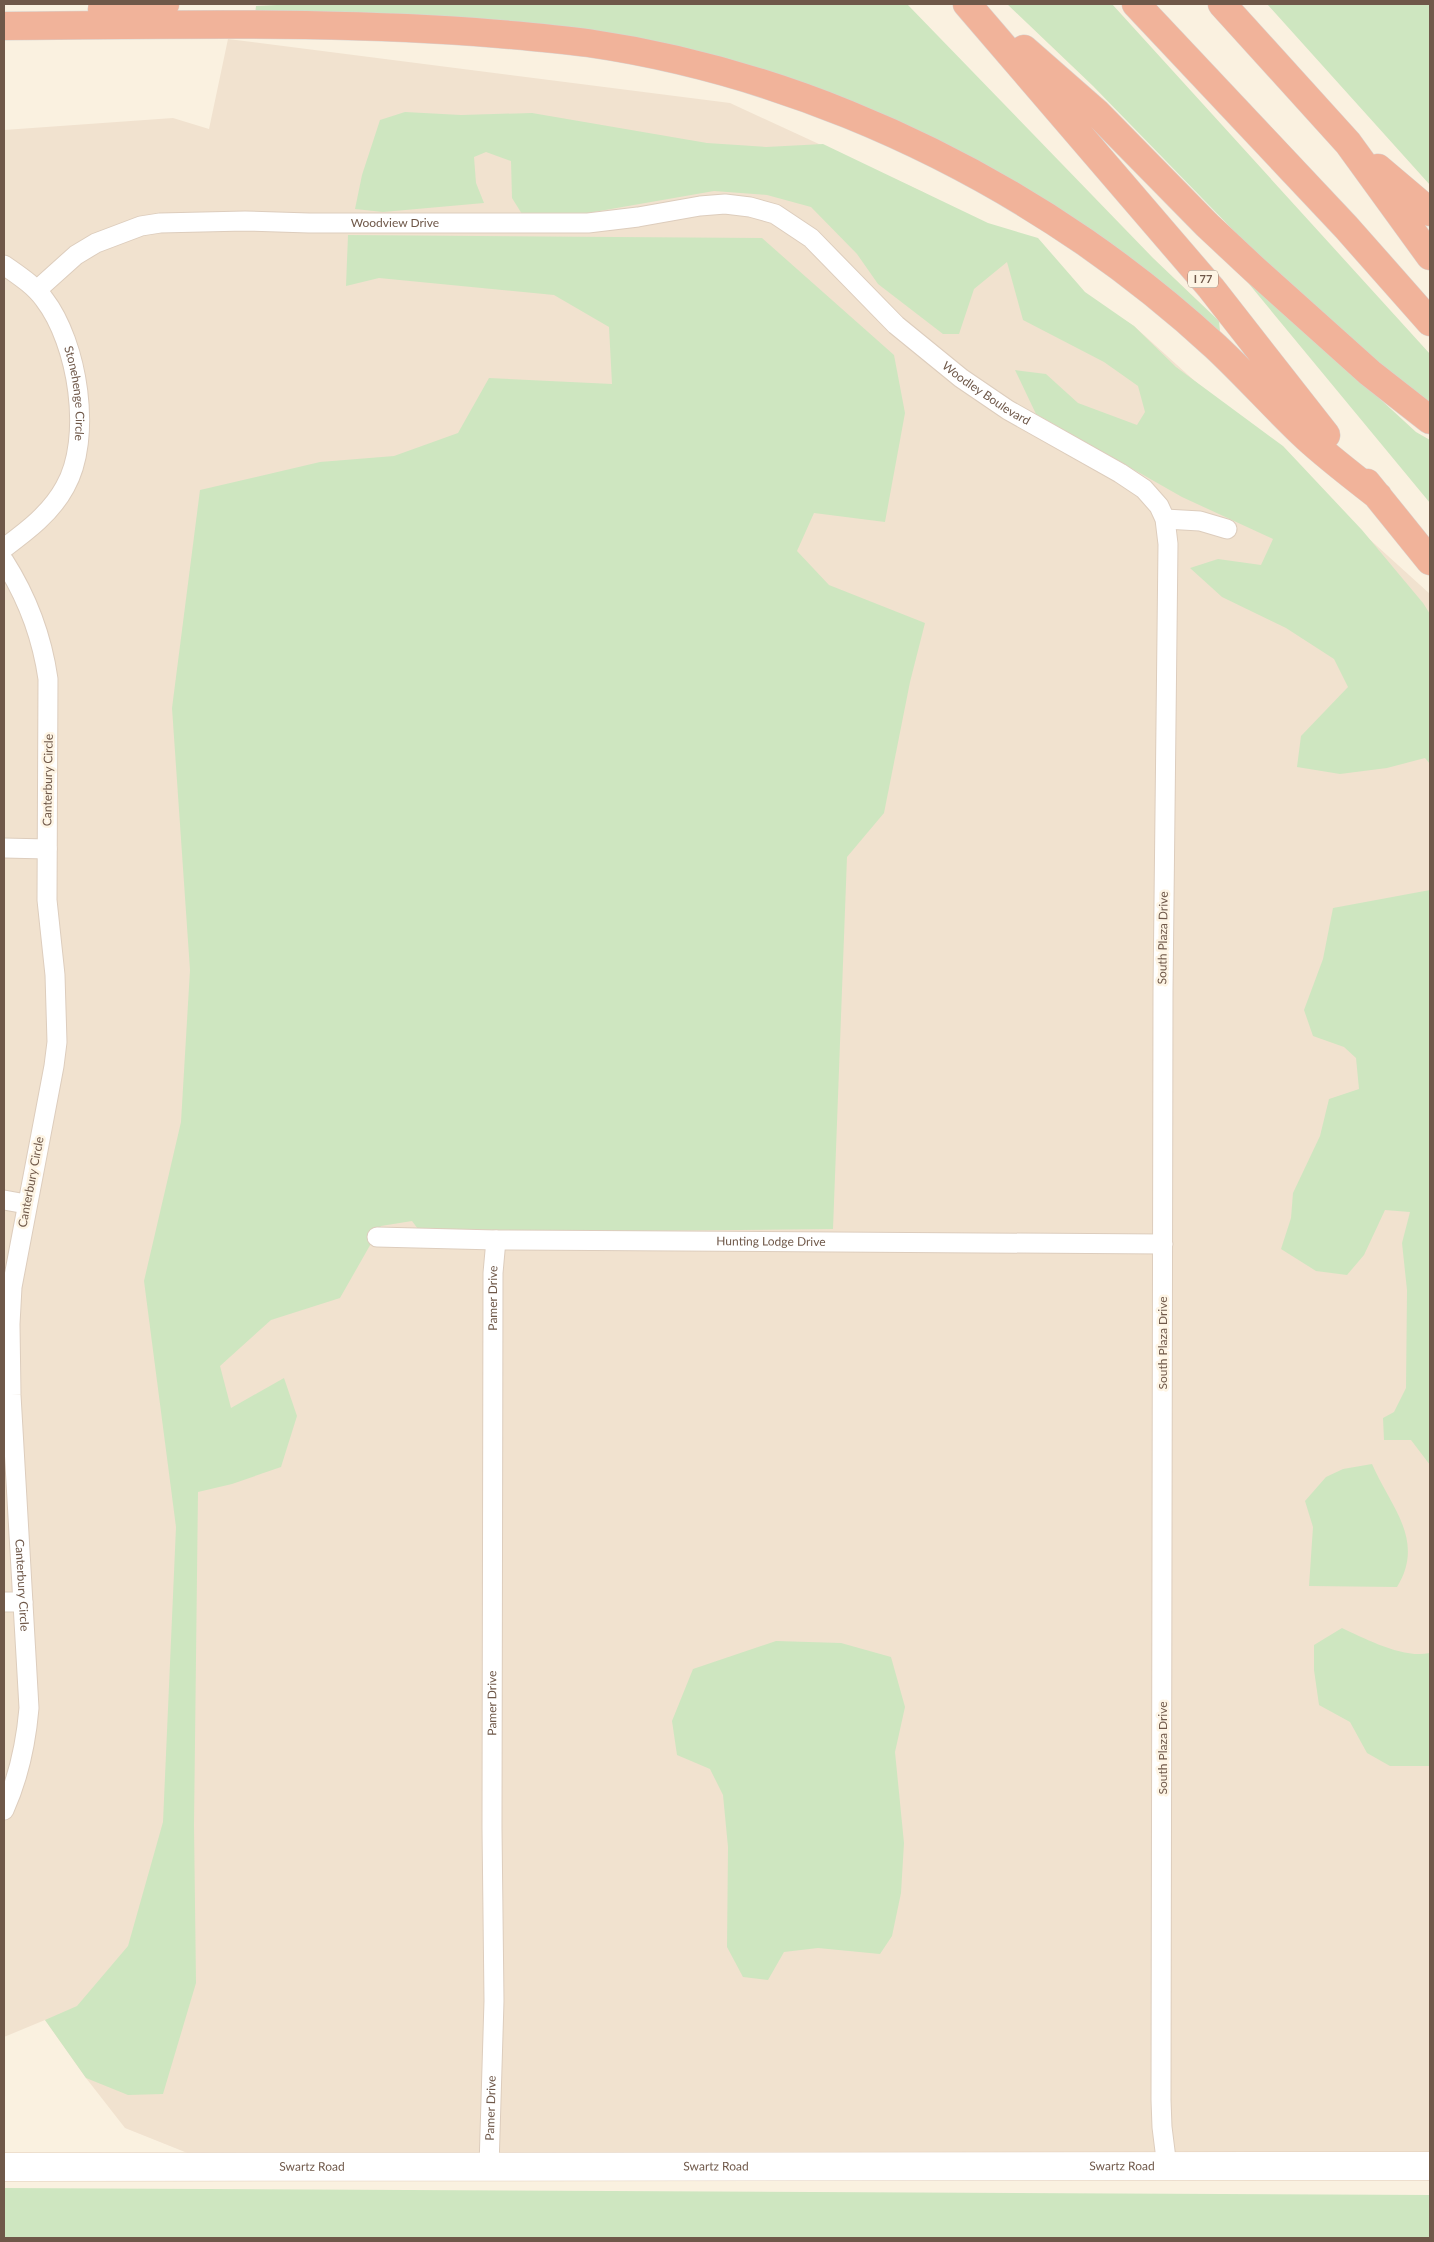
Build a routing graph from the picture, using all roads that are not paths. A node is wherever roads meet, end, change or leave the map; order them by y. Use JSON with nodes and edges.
{"nodes":[{"id":1,"x":165,"y":4,"type":"edge"},
{"id":2,"x":967,"y":4,"type":"edge"},
{"id":3,"x":972,"y":4,"type":"edge"},
{"id":4,"x":1136,"y":4,"type":"edge"},
{"id":5,"x":1222,"y":4,"type":"edge"},
{"id":6,"x":4,"y":16,"type":"edge"},
{"id":7,"x":4,"y":26,"type":"edge"},
{"id":8,"x":1348,"y":143,"type":"junction"},
{"id":9,"x":769,"y":212,"type":"joint"},
{"id":10,"x":1430,"y":212,"type":"edge"},
{"id":11,"x":1430,"y":256,"type":"edge"},
{"id":12,"x":4,"y":265,"type":"edge"},
{"id":13,"x":37,"y":290,"type":"junction"},
{"id":14,"x":1430,"y":322,"type":"edge"},
{"id":15,"x":1430,"y":420,"type":"edge"},
{"id":16,"x":1378,"y":496,"type":"junction"},
{"id":17,"x":1165,"y":519,"type":"junction"},
{"id":18,"x":1227,"y":529,"type":"dead end"},
{"id":19,"x":4,"y":548,"type":"edge"},
{"id":20,"x":4,"y":561,"type":"edge"},
{"id":21,"x":1430,"y":561,"type":"edge"},
{"id":22,"x":4,"y":848,"type":"edge"},
{"id":23,"x":47,"y":849,"type":"junction"},
{"id":24,"x":4,"y":1200,"type":"edge"},
{"id":25,"x":26,"y":1204,"type":"junction"},
{"id":26,"x":377,"y":1237,"type":"dead end"},
{"id":27,"x":496,"y":1240,"type":"junction"},
{"id":28,"x":1163,"y":1244,"type":"junction"},
{"id":29,"x":4,"y":1602,"type":"edge"},
{"id":30,"x":23,"y":1602,"type":"junction"},
{"id":31,"x":4,"y":1810,"type":"edge"},
{"id":32,"x":1167,"y":2166,"type":"junction"},
{"id":33,"x":1430,"y":2166,"type":"edge"},
{"id":34,"x":4,"y":2167,"type":"edge"},
{"id":35,"x":490,"y":2167,"type":"junction"}],
"edges":[{"from":1,"to":6,"type":"highway"},
{"from":2,"to":16,"type":"highway","number":"I 77"},
{"from":3,"to":15,"type":"highway"},
{"from":4,"to":14,"type":"highway"},
{"from":5,"to":8,"type":"highway"},
{"from":7,"to":16,"type":"highway"},
{"from":8,"to":10,"type":"highway"},
{"from":8,"to":11,"type":"highway"},
{"from":9,"to":13,"type":"street","name":"Woodview Drive"},
{"from":9,"to":17,"type":"street","name":"Woodley Boulevard"},
{"from":12,"to":13,"type":"street","name":"Stonehenge Circle"},
{"from":13,"to":19,"type":"street","name":"Stonehenge Circle"},
{"from":16,"to":21,"type":"highway","number":"I 77"},
{"from":17,"to":18,"type":"street"},
{"from":17,"to":28,"type":"street","name":"South Plaza Drive"},
{"from":20,"to":23,"type":"street","name":"Canterbury Circle"},
{"from":22,"to":23,"type":"street"},
{"from":23,"to":25,"type":"street","name":"Canterbury Circle"},
{"from":24,"to":25,"type":"street"},
{"from":25,"to":30,"type":"street","name":"Canterbury Circle"},
{"from":26,"to":27,"type":"street","name":"Hunting Lodge Drive"},
{"from":27,"to":28,"type":"street","name":"Hunting Lodge Drive"},
{"from":27,"to":35,"type":"street","name":"Pamer Drive"},
{"from":28,"to":32,"type":"street","name":"South Plaza Drive"},
{"from":29,"to":30,"type":"street"},
{"from":30,"to":31,"type":"street","name":"Canterbury Circle"},
{"from":32,"to":33,"type":"street","name":"Swartz Road"},
{"from":32,"to":35,"type":"street","name":"Swartz Road"},
{"from":34,"to":35,"type":"street","name":"Swartz Road"}]}
